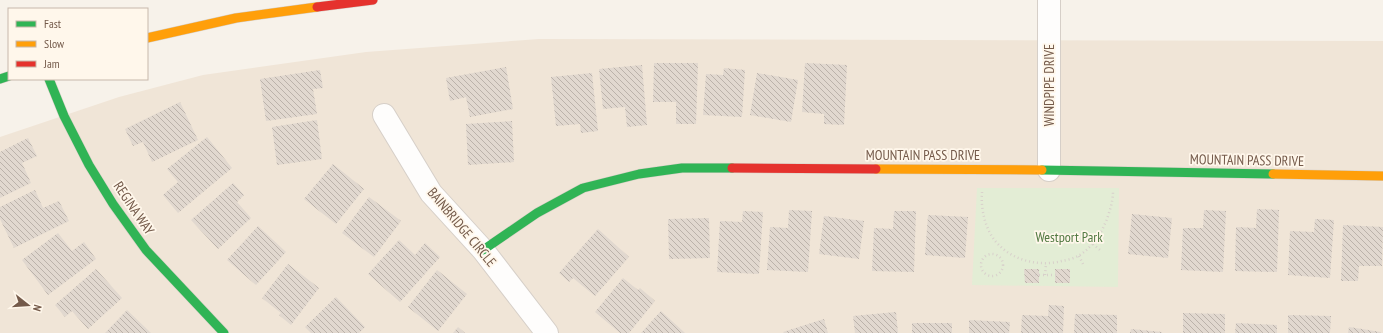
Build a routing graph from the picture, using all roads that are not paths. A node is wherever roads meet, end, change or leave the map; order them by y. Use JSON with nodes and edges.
{"nodes":[{"id":1,"x":373,"y":0,"type":"edge"},
{"id":2,"x":1049,"y":0,"type":"edge"},
{"id":3,"x":148,"y":38,"type":"edge"},
{"id":4,"x":49,"y":80,"type":"edge"},
{"id":5,"x":384,"y":115,"type":"dead end"},
{"id":6,"x":1049,"y":170,"type":"junction"},
{"id":7,"x":1383,"y":176,"type":"edge"},
{"id":8,"x":483,"y":250,"type":"junction"},
{"id":9,"x":224,"y":333,"type":"edge"},
{"id":10,"x":547,"y":333,"type":"edge"}],
"edges":[{"from":1,"to":3,"type":"street"},
{"from":2,"to":6,"type":"street","name":"WINDPIPE DRIVE"},
{"from":4,"to":9,"type":"street","name":"REGINA WAY"},
{"from":5,"to":8,"type":"street","name":"BAINBRIDGE CIRCLE"},
{"from":6,"to":7,"type":"street","name":"MOUNTAIN PASS DRIVE"},
{"from":6,"to":8,"type":"street","name":"MOUNTAIN PASS DRIVE"},
{"from":8,"to":10,"type":"street","name":"BAINBRIDGE CIRCLE"}]}
